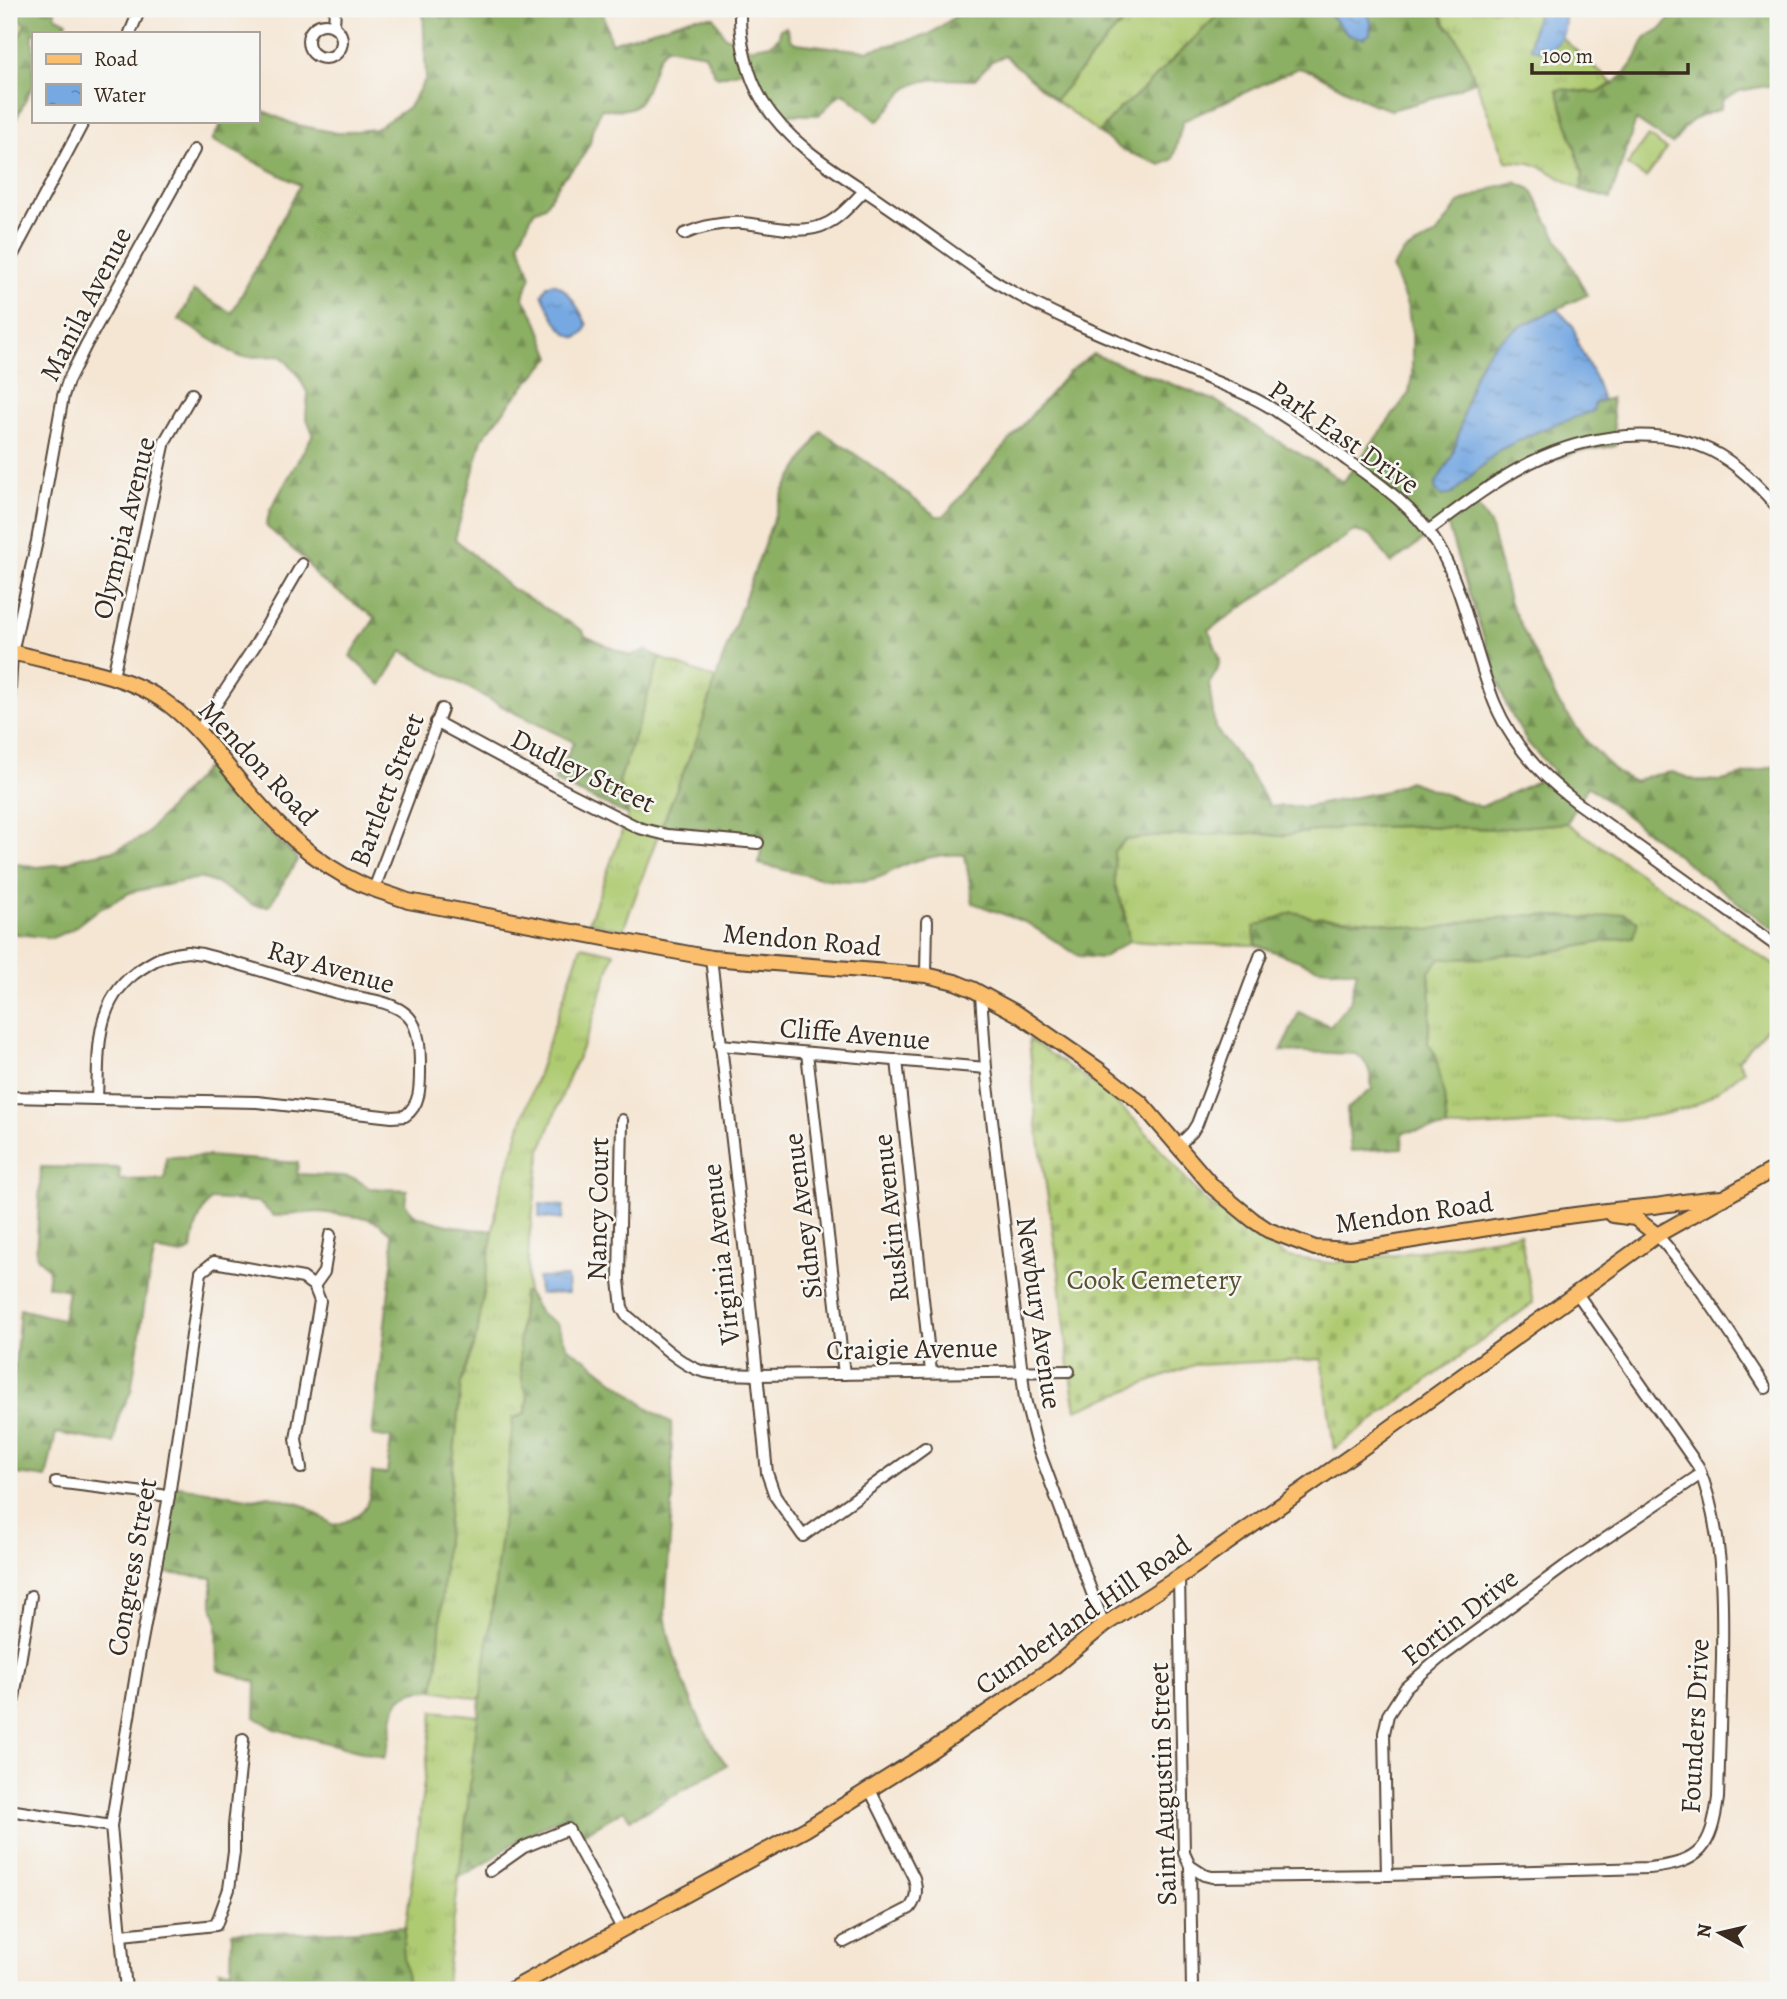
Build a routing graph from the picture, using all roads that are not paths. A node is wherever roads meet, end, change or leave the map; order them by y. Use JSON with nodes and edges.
{"nodes":[{"id":1,"x":140,"y":9,"type":"edge"},
{"id":2,"x":335,"y":9,"type":"edge"},
{"id":3,"x":740,"y":9,"type":"edge"},
{"id":4,"x":334,"y":25,"type":"dead end"},
{"id":5,"x":130,"y":32,"type":"edge"},
{"id":6,"x":83,"y":122,"type":"edge"},
{"id":7,"x":194,"y":150,"type":"dead end"},
{"id":8,"x":864,"y":190,"type":"junction"},
{"id":9,"x":684,"y":234,"type":"dead end"},
{"id":10,"x":9,"y":262,"type":"edge"},
{"id":11,"x":191,"y":394,"type":"dead end"},
{"id":12,"x":1778,"y":508,"type":"edge"},
{"id":13,"x":1428,"y":531,"type":"junction"},
{"id":14,"x":302,"y":564,"type":"dead end"},
{"id":15,"x":11,"y":652,"type":"edge"},
{"id":16,"x":113,"y":676,"type":"junction"},
{"id":17,"x":9,"y":705,"type":"edge"},
{"id":18,"x":442,"y":709,"type":"dead end"},
{"id":19,"x":436,"y":722,"type":"junction"},
{"id":20,"x":199,"y":730,"type":"junction"},
{"id":21,"x":758,"y":843,"type":"dead end"},
{"id":22,"x":374,"y":888,"type":"junction"},
{"id":23,"x":927,"y":921,"type":"dead end"},
{"id":24,"x":1778,"y":947,"type":"edge"},
{"id":25,"x":1261,"y":954,"type":"dead end"},
{"id":26,"x":711,"y":958,"type":"junction"},
{"id":27,"x":926,"y":975,"type":"junction"},
{"id":28,"x":981,"y":994,"type":"junction"},
{"id":29,"x":720,"y":1045,"type":"junction"},
{"id":30,"x":807,"y":1053,"type":"junction"},
{"id":31,"x":897,"y":1060,"type":"junction"},
{"id":32,"x":986,"y":1068,"type":"junction"},
{"id":33,"x":9,"y":1097,"type":"edge"},
{"id":34,"x":97,"y":1099,"type":"junction"},
{"id":35,"x":622,"y":1120,"type":"dead end"},
{"id":36,"x":1177,"y":1147,"type":"junction"},
{"id":37,"x":1778,"y":1167,"type":"edge"},
{"id":38,"x":1724,"y":1198,"type":"junction"},
{"id":39,"x":1637,"y":1207,"type":"junction"},
{"id":40,"x":1584,"y":1213,"type":"junction"},
{"id":41,"x":1660,"y":1233,"type":"junction"},
{"id":42,"x":330,"y":1235,"type":"dead end"},
{"id":43,"x":314,"y":1286,"type":"junction"},
{"id":44,"x":1576,"y":1292,"type":"junction"},
{"id":45,"x":1020,"y":1370,"type":"junction"},
{"id":46,"x":931,"y":1371,"type":"junction"},
{"id":47,"x":1069,"y":1371,"type":"dead end"},
{"id":48,"x":844,"y":1374,"type":"junction"},
{"id":49,"x":757,"y":1375,"type":"junction"},
{"id":50,"x":1766,"y":1388,"type":"dead end"},
{"id":51,"x":925,"y":1448,"type":"dead end"},
{"id":52,"x":301,"y":1468,"type":"dead end"},
{"id":53,"x":1701,"y":1474,"type":"junction"},
{"id":54,"x":56,"y":1482,"type":"dead end"},
{"id":55,"x":169,"y":1496,"type":"junction"},
{"id":56,"x":1179,"y":1577,"type":"junction"},
{"id":57,"x":32,"y":1596,"type":"dead end"},
{"id":58,"x":1104,"y":1625,"type":"junction"},
{"id":59,"x":9,"y":1728,"type":"edge"},
{"id":60,"x":243,"y":1739,"type":"dead end"},
{"id":61,"x":870,"y":1790,"type":"junction"},
{"id":62,"x":9,"y":1810,"type":"edge"},
{"id":63,"x":111,"y":1826,"type":"junction"},
{"id":64,"x":1191,"y":1866,"type":"junction"},
{"id":65,"x":491,"y":1871,"type":"dead end"},
{"id":66,"x":1387,"y":1875,"type":"junction"},
{"id":67,"x":623,"y":1930,"type":"junction"},
{"id":68,"x":122,"y":1935,"type":"junction"},
{"id":69,"x":844,"y":1942,"type":"dead end"},
{"id":70,"x":126,"y":1990,"type":"edge"},
{"id":71,"x":510,"y":1990,"type":"edge"},
{"id":72,"x":1192,"y":1990,"type":"edge"}],
"edges":[{"from":1,"to":5,"type":"street"},
{"from":2,"to":4,"type":"street"},
{"from":3,"to":8,"type":"street","name":"Park East Drive"},
{"from":6,"to":10,"type":"street"},
{"from":7,"to":15,"type":"street","name":"Manila Avenue"},
{"from":8,"to":9,"type":"street"},
{"from":8,"to":13,"type":"street","name":"Park East Drive"},
{"from":11,"to":16,"type":"street","name":"Olympia Avenue"},
{"from":12,"to":13,"type":"street"},
{"from":13,"to":24,"type":"street","name":"Park East Drive"},
{"from":14,"to":20,"type":"street"},
{"from":15,"to":16,"type":"main road","name":"Mendon Road"},
{"from":15,"to":17,"type":"street","name":"Manila Avenue"},
{"from":16,"to":20,"type":"main road","name":"Mendon Road"},
{"from":18,"to":19,"type":"street","name":"Bartlett Street"},
{"from":19,"to":21,"type":"street","name":"Dudley Street"},
{"from":19,"to":22,"type":"street","name":"Bartlett Street"},
{"from":20,"to":22,"type":"main road","name":"Mendon Road"},
{"from":22,"to":26,"type":"main road","name":"Mendon Road"},
{"from":23,"to":27,"type":"street"},
{"from":25,"to":36,"type":"street"},
{"from":26,"to":27,"type":"main road","name":"Mendon Road"},
{"from":26,"to":29,"type":"street","name":"Virginia Avenue"},
{"from":27,"to":28,"type":"main road","name":"Mendon Road"},
{"from":28,"to":32,"type":"street","name":"Newbury Avenue"},
{"from":28,"to":36,"type":"main road","name":"Mendon Road"},
{"from":29,"to":30,"type":"street","name":"Cliffe Avenue"},
{"from":29,"to":49,"type":"street","name":"Virginia Avenue"},
{"from":30,"to":31,"type":"street","name":"Cliffe Avenue"},
{"from":30,"to":48,"type":"street","name":"Sidney Avenue"},
{"from":31,"to":32,"type":"street","name":"Cliffe Avenue"},
{"from":31,"to":46,"type":"street","name":"Ruskin Avenue"},
{"from":32,"to":45,"type":"street","name":"Newbury Avenue"},
{"from":33,"to":34,"type":"street","name":"Ray Avenue"},
{"from":34,"to":34,"type":"street","name":"Ray Avenue"},
{"from":35,"to":49,"type":"street","name":"Nancy Court"},
{"from":36,"to":40,"type":"main road","name":"Mendon Road"},
{"from":37,"to":38,"type":"main road"},
{"from":38,"to":39,"type":"main road","name":"Mendon Road"},
{"from":38,"to":41,"type":"main road"},
{"from":39,"to":40,"type":"main road","name":"Mendon Road"},
{"from":39,"to":41,"type":"main road"},
{"from":40,"to":41,"type":"main road","name":"Mendon Road"},
{"from":41,"to":44,"type":"main road","name":"Cumberland Hill Road"},
{"from":41,"to":50,"type":"street"},
{"from":42,"to":43,"type":"street"},
{"from":43,"to":52,"type":"street"},
{"from":43,"to":55,"type":"street","name":"Congress Street"},
{"from":44,"to":53,"type":"street","name":"Founders Drive"},
{"from":44,"to":56,"type":"main road","name":"Cumberland Hill Road"},
{"from":45,"to":46,"type":"street","name":"Craigie Avenue"},
{"from":45,"to":47,"type":"street","name":"Craigie Avenue"},
{"from":45,"to":58,"type":"street","name":"Newbury Avenue"},
{"from":46,"to":48,"type":"street","name":"Craigie Avenue"},
{"from":48,"to":49,"type":"street","name":"Craigie Avenue"},
{"from":49,"to":51,"type":"street","name":"Virginia Avenue"},
{"from":53,"to":66,"type":"street","name":"Fortin Drive"},
{"from":53,"to":66,"type":"street","name":"Founders Drive"},
{"from":54,"to":55,"type":"street"},
{"from":55,"to":63,"type":"street","name":"Congress Street"},
{"from":56,"to":58,"type":"main road","name":"Cumberland Hill Road"},
{"from":56,"to":64,"type":"street","name":"Saint Augustin Street"},
{"from":57,"to":59,"type":"street"},
{"from":58,"to":61,"type":"main road","name":"Cumberland Hill Road"},
{"from":60,"to":68,"type":"street"},
{"from":61,"to":67,"type":"main road","name":"Cumberland Hill Road"},
{"from":61,"to":69,"type":"street"},
{"from":62,"to":63,"type":"street"},
{"from":63,"to":68,"type":"street","name":"Congress Street"},
{"from":64,"to":66,"type":"street","name":"Founders Drive"},
{"from":64,"to":72,"type":"street","name":"Saint Augustin Street"},
{"from":65,"to":67,"type":"street"},
{"from":67,"to":71,"type":"main road","name":"Cumberland Hill Road"},
{"from":68,"to":70,"type":"street","name":"Congress Street"}]}
